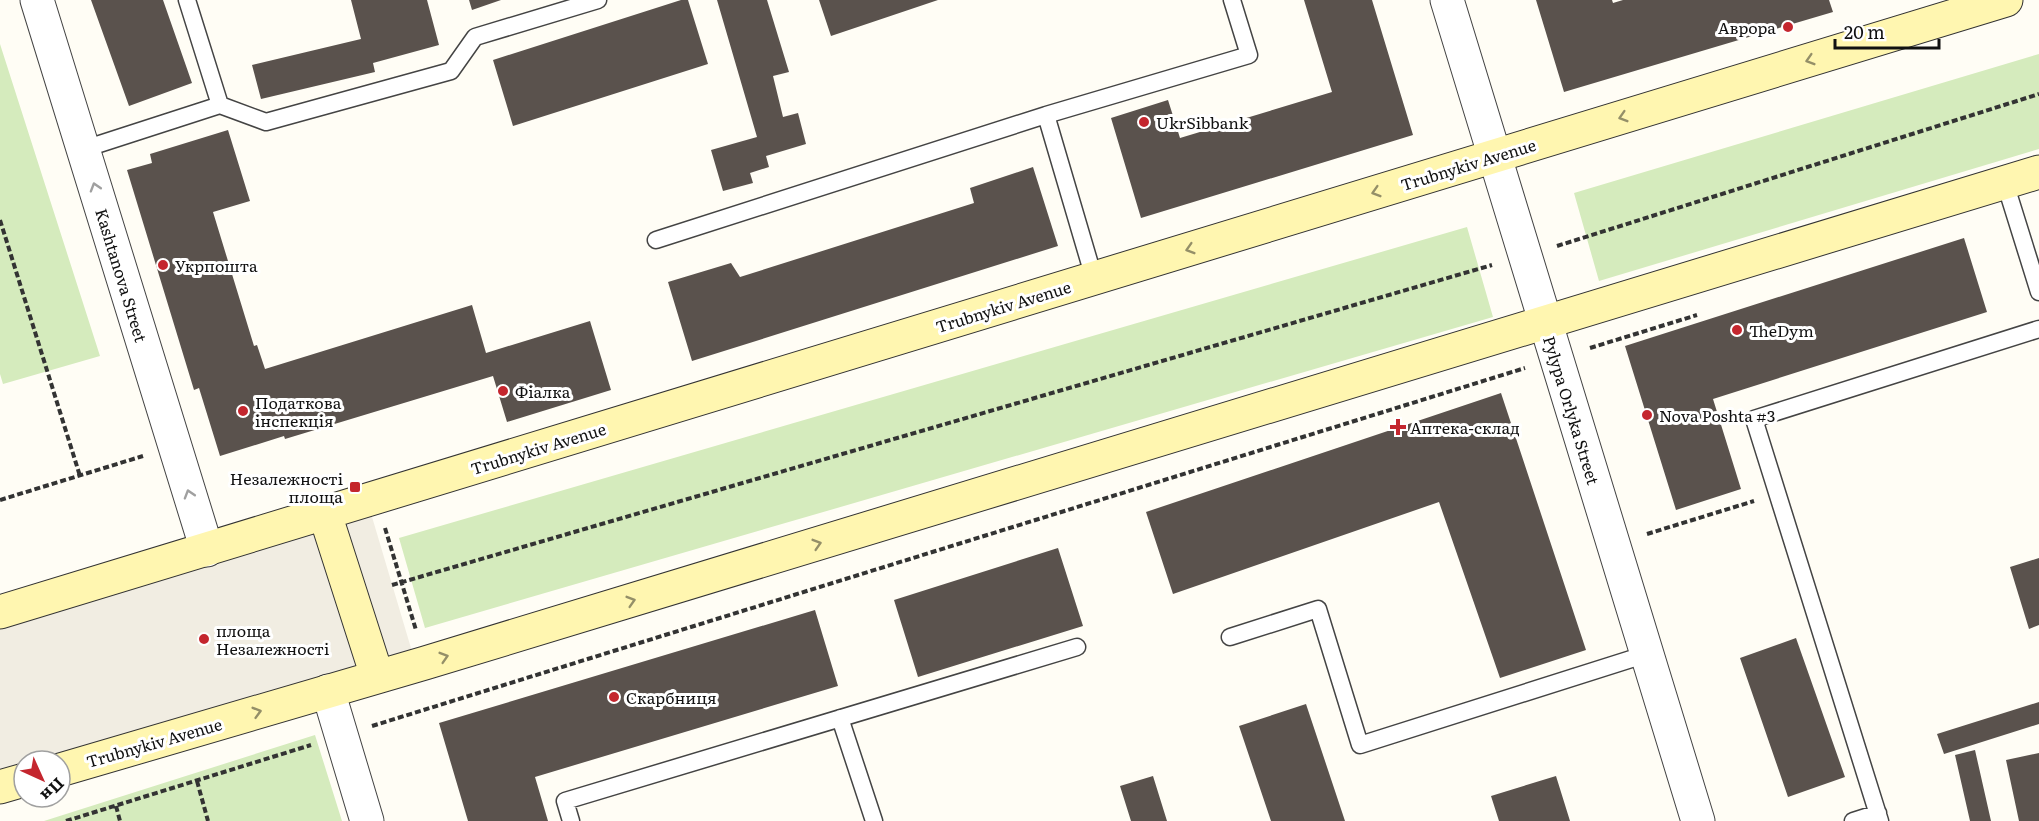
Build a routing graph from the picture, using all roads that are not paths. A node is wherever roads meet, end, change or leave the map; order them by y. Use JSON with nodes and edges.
{"nodes":[{"id":1,"x":37,"y":0,"type":"edge"},
{"id":2,"x":187,"y":0,"type":"edge"},
{"id":3,"x":598,"y":0,"type":"edge"},
{"id":4,"x":1232,"y":0,"type":"edge"},
{"id":5,"x":1447,"y":0,"type":"edge"},
{"id":6,"x":2006,"y":0,"type":"edge"},
{"id":7,"x":220,"y":105,"type":"junction"},
{"id":8,"x":1046,"y":115,"type":"junction"},
{"id":9,"x":84,"y":149,"type":"junction"},
{"id":10,"x":1495,"y":156,"type":"junction"},
{"id":11,"x":2039,"y":172,"type":"edge"},
{"id":12,"x":2005,"y":183,"type":"junction"},
{"id":13,"x":656,"y":240,"type":"dead end"},
{"id":14,"x":1094,"y":278,"type":"junction"},
{"id":15,"x":2039,"y":292,"type":"edge"},
{"id":16,"x":1546,"y":322,"type":"junction"},
{"id":17,"x":2039,"y":329,"type":"edge"},
{"id":18,"x":325,"y":514,"type":"junction"},
{"id":19,"x":207,"y":550,"type":"junction"},
{"id":20,"x":1,"y":610,"type":"edge"},
{"id":21,"x":1230,"y":637,"type":"dead end"},
{"id":22,"x":1077,"y":647,"type":"dead end"},
{"id":23,"x":1647,"y":654,"type":"junction"},
{"id":24,"x":377,"y":676,"type":"junction"},
{"id":25,"x":328,"y":692,"type":"junction"},
{"id":26,"x":840,"y":718,"type":"junction"},
{"id":27,"x":72,"y":767,"type":"edge"},
{"id":28,"x":1879,"y":817,"type":"edge"},
{"id":29,"x":367,"y":821,"type":"edge"},
{"id":30,"x":572,"y":821,"type":"edge"},
{"id":31,"x":874,"y":821,"type":"edge"},
{"id":32,"x":1698,"y":821,"type":"edge"},
{"id":33,"x":1853,"y":821,"type":"edge"}],
"edges":[{"from":1,"to":9,"type":"street","name":"Kashtanova Street"},
{"from":2,"to":7,"type":"lane"},
{"from":3,"to":7,"type":"lane"},
{"from":4,"to":8,"type":"lane"},
{"from":5,"to":10,"type":"street","name":"Pylypa Orlyka Street"},
{"from":6,"to":10,"type":"main road","name":"Trubnykiv Avenue","one_way":true},
{"from":7,"to":9,"type":"lane"},
{"from":8,"to":13,"type":"lane"},
{"from":8,"to":14,"type":"lane"},
{"from":19,"to":9,"type":"street","name":"Kashtanova Street","one_way":true},
{"from":10,"to":14,"type":"main road","name":"Trubnykiv Avenue","one_way":true},
{"from":10,"to":16,"type":"street","name":"Pylypa Orlyka Street"},
{"from":11,"to":12,"type":"main road","name":"Trubnykiv Avenue"},
{"from":12,"to":15,"type":"lane"},
{"from":12,"to":16,"type":"main road","name":"Trubnykiv Avenue"},
{"from":14,"to":18,"type":"main road","name":"Trubnykiv Avenue"},
{"from":16,"to":23,"type":"street","name":"Pylypa Orlyka Street"},
{"from":24,"to":16,"type":"main road","name":"Trubnykiv Avenue","one_way":true},
{"from":17,"to":28,"type":"lane"},
{"from":18,"to":19,"type":"main road","name":"Trubnykiv Avenue"},
{"from":18,"to":24,"type":"main road"},
{"from":19,"to":20,"type":"main road","name":"Trubnykiv Avenue"},
{"from":21,"to":23,"type":"lane"},
{"from":22,"to":26,"type":"lane"},
{"from":23,"to":32,"type":"street","name":"Pylypa Orlyka Street"},
{"from":24,"to":25,"type":"main road","name":"Trubnykiv Avenue"},
{"from":27,"to":25,"type":"main road","name":"Trubnykiv Avenue","one_way":true},
{"from":25,"to":29,"type":"street"},
{"from":26,"to":30,"type":"lane"},
{"from":26,"to":31,"type":"lane"},
{"from":28,"to":33,"type":"lane"}]}
